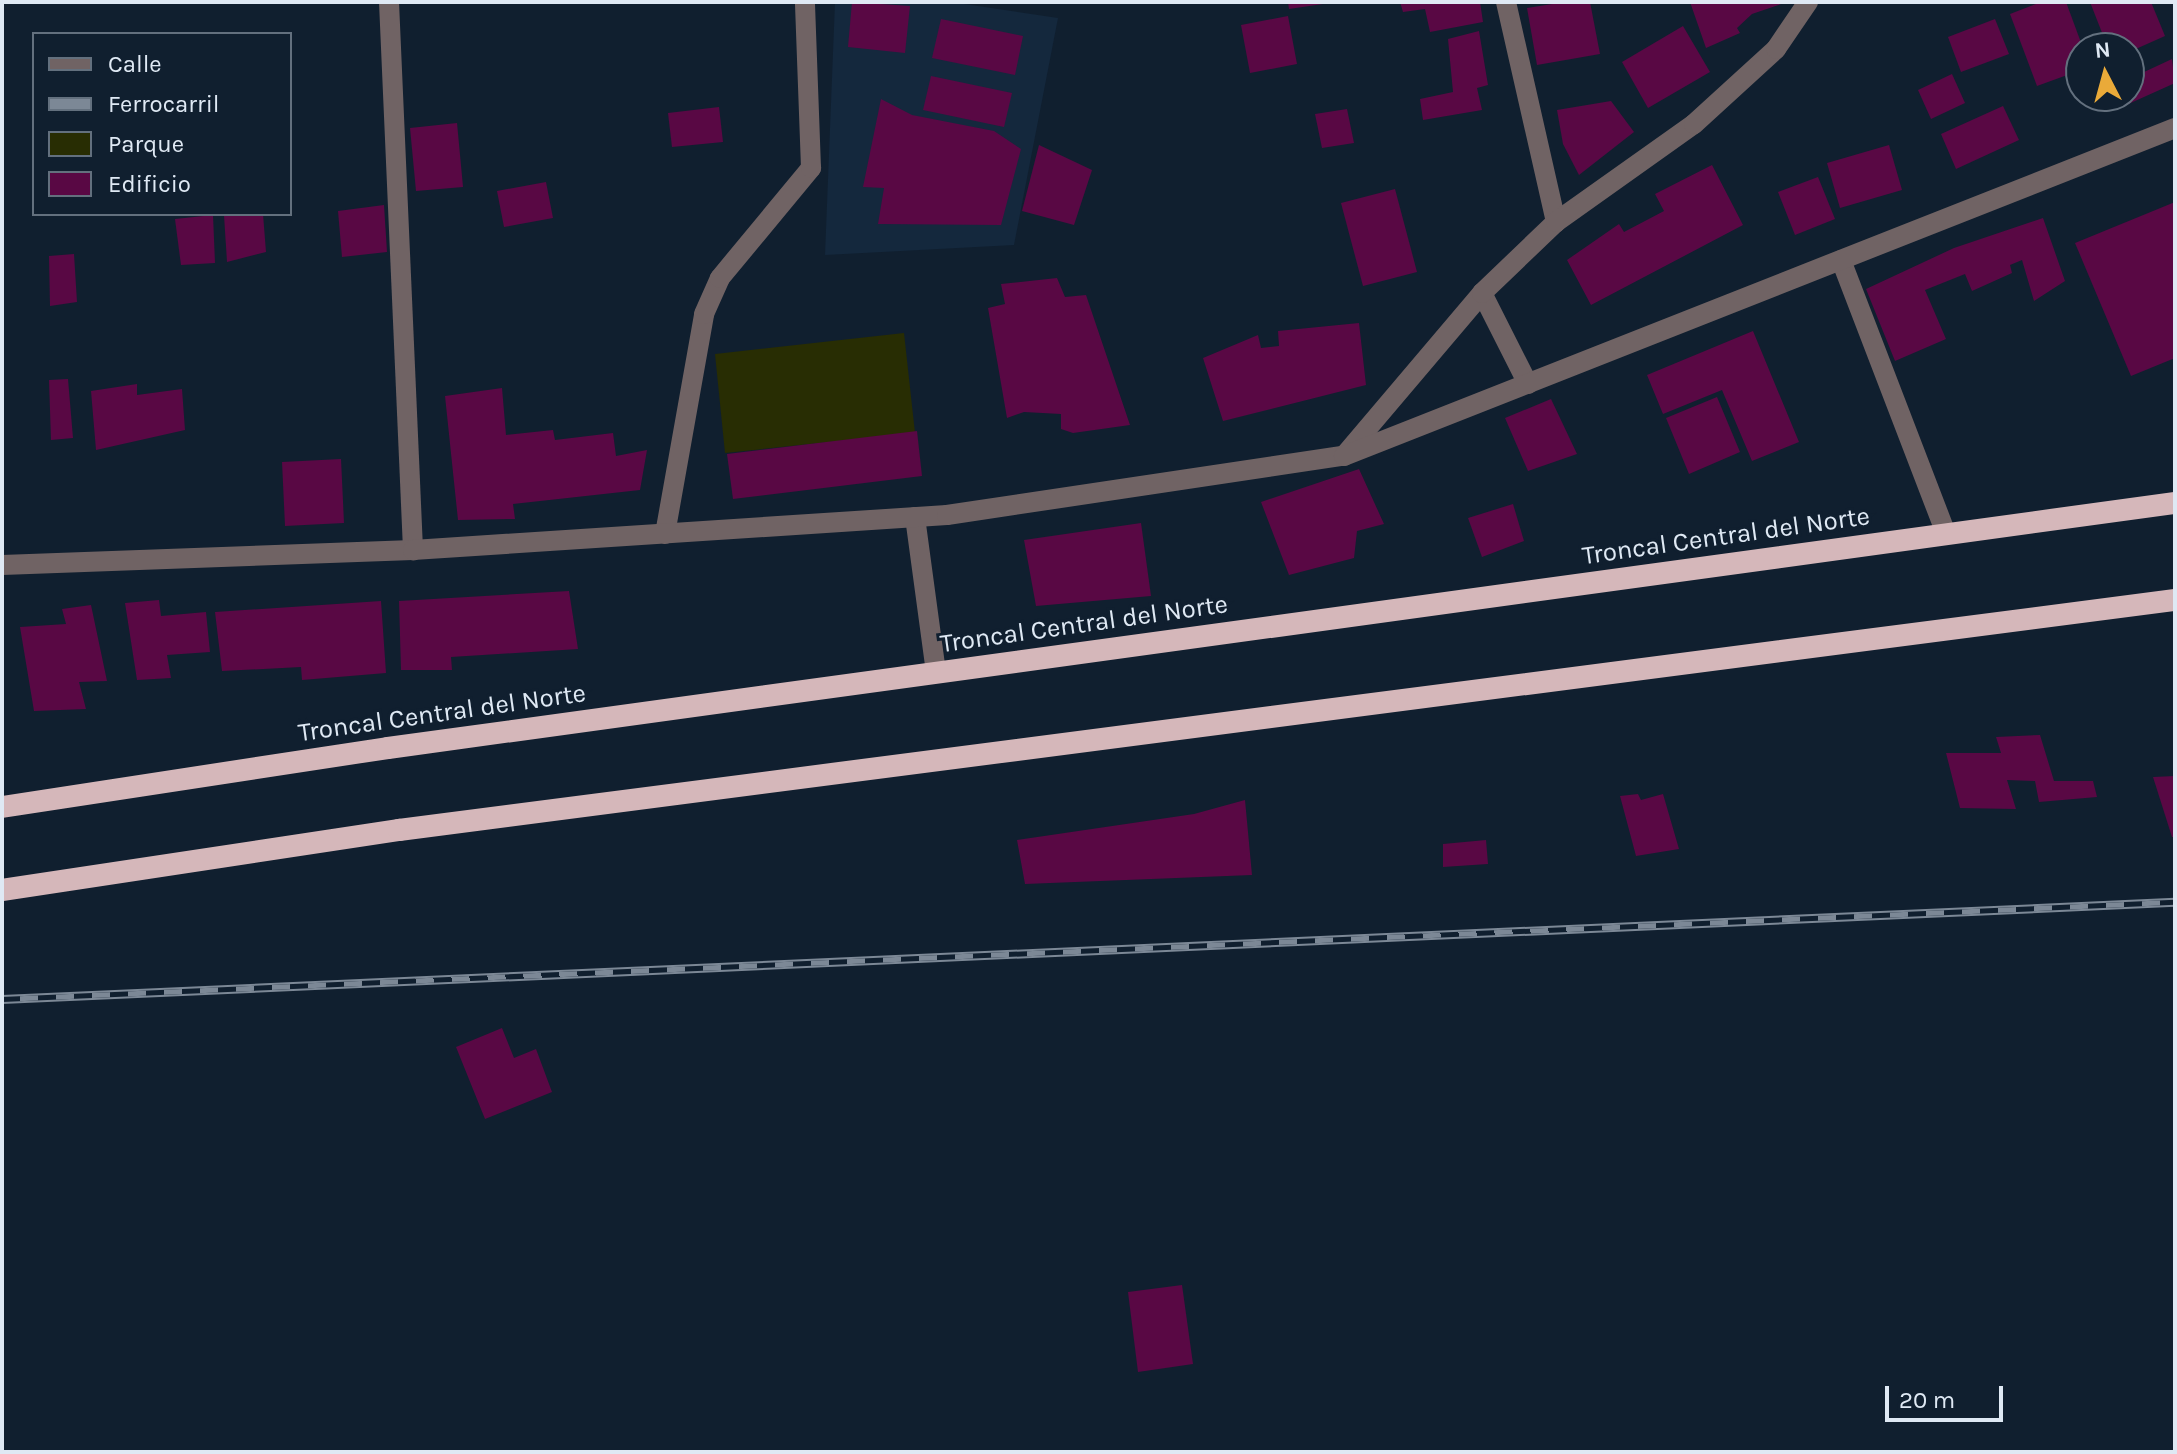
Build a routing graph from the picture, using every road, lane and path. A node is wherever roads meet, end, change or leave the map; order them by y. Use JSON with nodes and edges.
{"nodes":[{"id":1,"x":389,"y":2,"type":"edge"},
{"id":2,"x":805,"y":2,"type":"edge"},
{"id":3,"x":1506,"y":2,"type":"edge"},
{"id":4,"x":1808,"y":2,"type":"edge"},
{"id":5,"x":2175,"y":128,"type":"edge"},
{"id":6,"x":1556,"y":222,"type":"junction"},
{"id":7,"x":1841,"y":260,"type":"junction"},
{"id":8,"x":1482,"y":293,"type":"junction"},
{"id":9,"x":1528,"y":384,"type":"junction"},
{"id":10,"x":1344,"y":456,"type":"junction"},
{"id":11,"x":2175,"y":503,"type":"edge"},
{"id":12,"x":915,"y":517,"type":"junction"},
{"id":13,"x":665,"y":534,"type":"junction"},
{"id":14,"x":1946,"y":534,"type":"junction"},
{"id":15,"x":413,"y":550,"type":"junction"},
{"id":16,"x":2,"y":565,"type":"edge"},
{"id":17,"x":2175,"y":600,"type":"edge"},
{"id":18,"x":936,"y":673,"type":"junction"},
{"id":19,"x":2,"y":807,"type":"edge"},
{"id":20,"x":2,"y":890,"type":"edge"}],
"edges":[{"from":1,"to":15,"type":"street"},
{"from":2,"to":13,"type":"street"},
{"from":3,"to":6,"type":"street"},
{"from":4,"to":6,"type":"street"},
{"from":5,"to":7,"type":"street"},
{"from":6,"to":8,"type":"street"},
{"from":7,"to":9,"type":"street"},
{"from":7,"to":14,"type":"street"},
{"from":8,"to":9,"type":"street"},
{"from":8,"to":10,"type":"street"},
{"from":9,"to":10,"type":"street"},
{"from":10,"to":12,"type":"street"},
{"from":11,"to":14,"type":"highway","name":"Troncal Central del Norte"},
{"from":12,"to":13,"type":"street"},
{"from":12,"to":18,"type":"street"},
{"from":13,"to":15,"type":"street"},
{"from":14,"to":18,"type":"highway","name":"Troncal Central del Norte"},
{"from":15,"to":16,"type":"street"},
{"from":17,"to":20,"type":"highway"},
{"from":18,"to":19,"type":"highway","name":"Troncal Central del Norte"}]}
